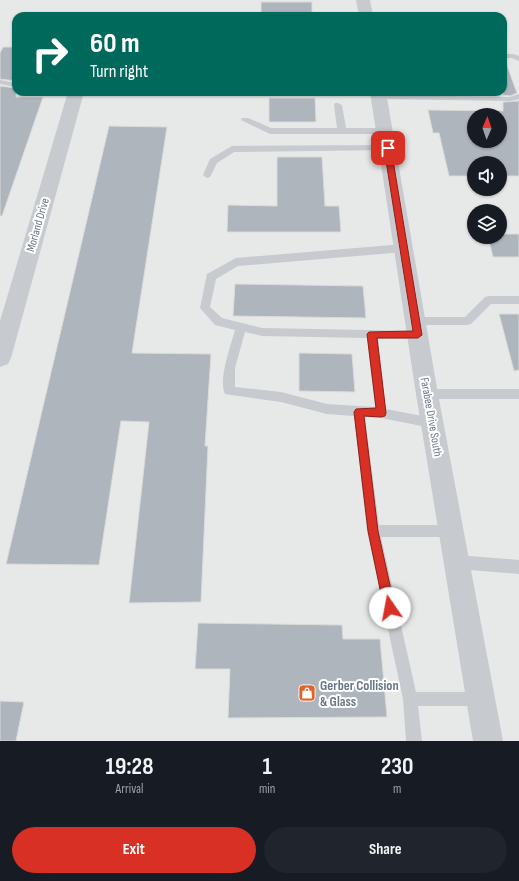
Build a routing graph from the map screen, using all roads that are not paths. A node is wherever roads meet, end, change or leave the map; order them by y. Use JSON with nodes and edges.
{"nodes":[{"id":1,"x":364,"y":0,"type":"edge"},
{"id":2,"x":366,"y":12,"type":"edge"},
{"id":3,"x":507,"y":56,"type":"edge"},
{"id":4,"x":519,"y":59,"type":"edge"},
{"id":5,"x":0,"y":82,"type":"edge"},
{"id":6,"x":12,"y":84,"type":"edge"},
{"id":7,"x":75,"y":96,"type":"edge"},
{"id":8,"x":379,"y":96,"type":"edge"},
{"id":9,"x":412,"y":96,"type":"edge"},
{"id":10,"x":519,"y":96,"type":"edge"},
{"id":11,"x":338,"y":106,"type":"dead end"},
{"id":12,"x":245,"y":120,"type":"dead end"},
{"id":13,"x":342,"y":131,"type":"junction"},
{"id":14,"x":386,"y":139,"type":"junction"},
{"id":15,"x":207,"y":174,"type":"dead end"},
{"id":16,"x":404,"y":248,"type":"junction"},
{"id":17,"x":519,"y":300,"type":"edge"},
{"id":18,"x":241,"y":327,"type":"junction"},
{"id":19,"x":417,"y":328,"type":"junction"},
{"id":20,"x":372,"y":334,"type":"junction"},
{"id":21,"x":0,"y":358,"type":"edge"},
{"id":22,"x":427,"y":394,"type":"junction"},
{"id":23,"x":519,"y":394,"type":"edge"},
{"id":24,"x":359,"y":412,"type":"junction"},
{"id":25,"x":381,"y":413,"type":"junction"},
{"id":26,"x":432,"y":423,"type":"junction"},
{"id":27,"x":373,"y":531,"type":"junction"},
{"id":28,"x":451,"y":531,"type":"junction"},
{"id":29,"x":457,"y":562,"type":"junction"},
{"id":30,"x":519,"y":568,"type":"edge"},
{"id":31,"x":480,"y":698,"type":"junction"},
{"id":32,"x":410,"y":700,"type":"junction"},
{"id":33,"x":414,"y":741,"type":"edge"},
{"id":34,"x":488,"y":741,"type":"edge"}],
"edges":[{"from":1,"to":2,"type":"street"},
{"from":3,"to":4,"type":"lane"},
{"from":5,"to":6,"type":"lane"},
{"from":7,"to":21,"type":"street","name":"Morland Drive"},
{"from":8,"to":14,"type":"street","name":"Farabee Drive South"},
{"from":9,"to":10,"type":"lane"},
{"from":11,"to":13,"type":"lane"},
{"from":12,"to":13,"type":"lane"},
{"from":13,"to":14,"type":"lane"},
{"from":14,"to":15,"type":"lane"},
{"from":14,"to":16,"type":"street","name":"Farabee Drive South"},
{"from":16,"to":18,"type":"lane"},
{"from":16,"to":19,"type":"street","name":"Farabee Drive South"},
{"from":17,"to":19,"type":"lane"},
{"from":18,"to":20,"type":"lane"},
{"from":18,"to":24,"type":"lane"},
{"from":19,"to":20,"type":"lane"},
{"from":19,"to":22,"type":"street","name":"Farabee Drive South"},
{"from":20,"to":25,"type":"lane"},
{"from":22,"to":23,"type":"lane"},
{"from":22,"to":26,"type":"street","name":"Farabee Drive South"},
{"from":24,"to":25,"type":"lane"},
{"from":24,"to":27,"type":"lane"},
{"from":25,"to":26,"type":"lane"},
{"from":26,"to":28,"type":"street","name":"Farabee Drive South"},
{"from":27,"to":28,"type":"lane"},
{"from":27,"to":32,"type":"lane"},
{"from":28,"to":29,"type":"street","name":"Farabee Drive South"},
{"from":29,"to":30,"type":"lane"},
{"from":29,"to":31,"type":"street","name":"Farabee Drive South"},
{"from":31,"to":32,"type":"lane"},
{"from":31,"to":34,"type":"street","name":"Farabee Drive South"},
{"from":32,"to":33,"type":"lane"}]}
